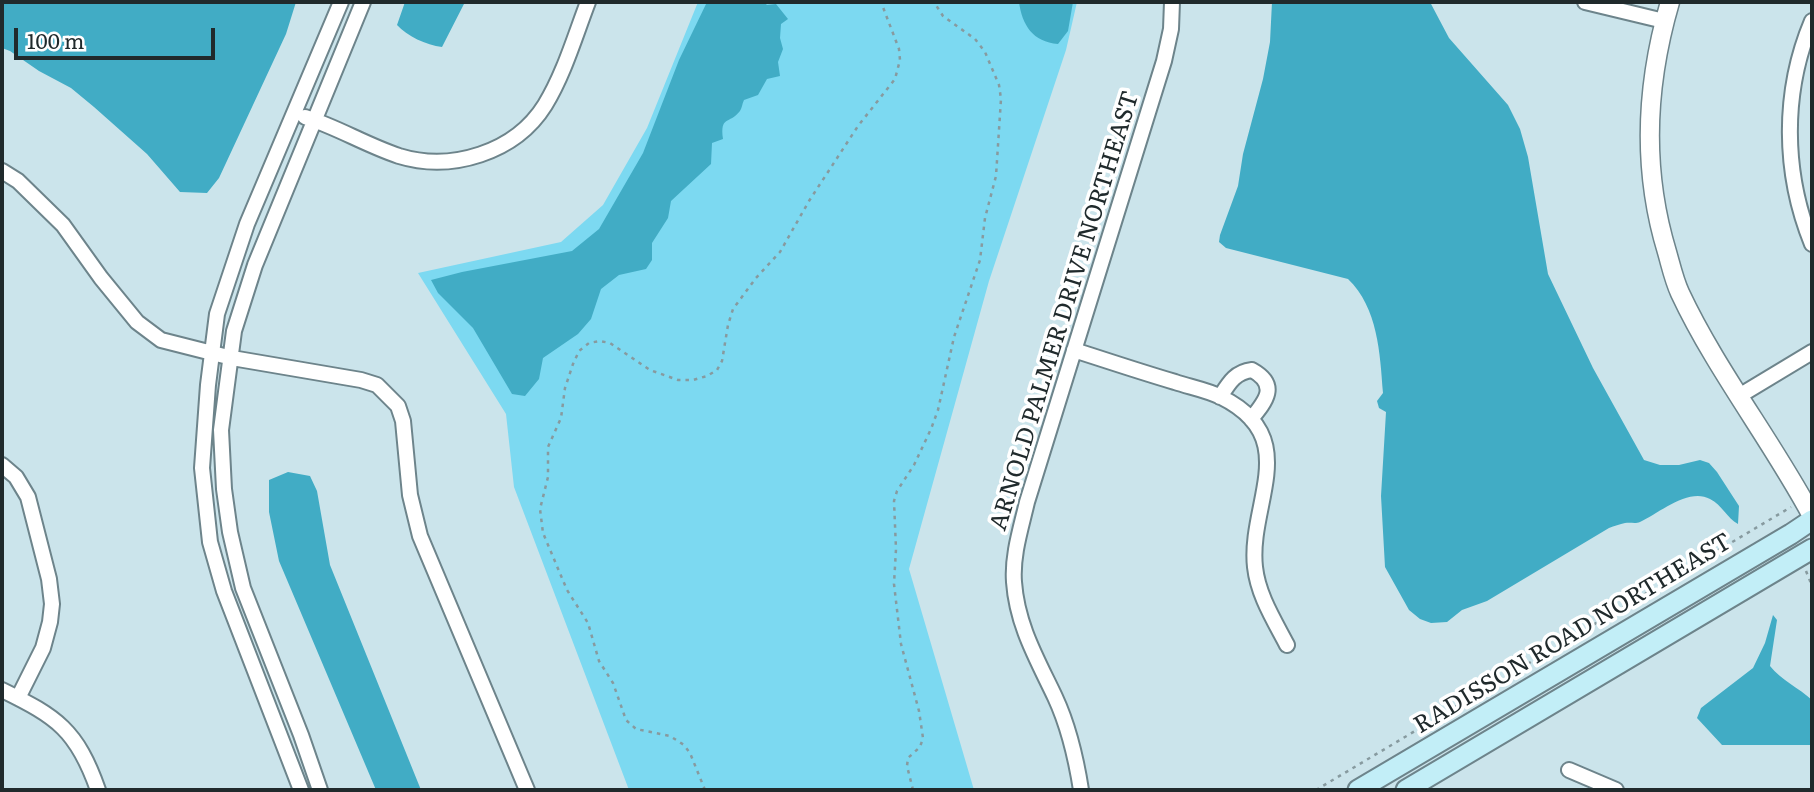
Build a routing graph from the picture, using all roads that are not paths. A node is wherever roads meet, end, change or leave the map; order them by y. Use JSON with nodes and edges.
{"nodes":[{"id":1,"x":341,"y":2,"type":"edge"},
{"id":2,"x":363,"y":2,"type":"edge"},
{"id":3,"x":588,"y":2,"type":"edge"},
{"id":4,"x":1172,"y":2,"type":"edge"},
{"id":5,"x":1584,"y":2,"type":"edge"},
{"id":6,"x":1670,"y":2,"type":"edge"},
{"id":7,"x":1664,"y":21,"type":"junction"},
{"id":8,"x":1812,"y":21,"type":"edge"},
{"id":9,"x":295,"y":114,"type":"junction"},
{"id":10,"x":313,"y":120,"type":"junction"},
{"id":11,"x":2,"y":171,"type":"edge"},
{"id":12,"x":1812,"y":244,"type":"edge"},
{"id":13,"x":1074,"y":350,"type":"junction"},
{"id":14,"x":1812,"y":352,"type":"edge"},
{"id":15,"x":213,"y":354,"type":"junction"},
{"id":16,"x":232,"y":358,"type":"junction"},
{"id":17,"x":1739,"y":396,"type":"junction"},
{"id":18,"x":1220,"y":397,"type":"junction"},
{"id":19,"x":1251,"y":419,"type":"junction"},
{"id":20,"x":2,"y":465,"type":"edge"},
{"id":21,"x":1812,"y":518,"type":"edge"},
{"id":22,"x":1812,"y":546,"type":"edge"},
{"id":23,"x":1287,"y":645,"type":"dead end"},
{"id":24,"x":2,"y":690,"type":"edge"},
{"id":25,"x":18,"y":698,"type":"junction"},
{"id":26,"x":1569,"y":770,"type":"dead end"},
{"id":27,"x":98,"y":790,"type":"edge"},
{"id":28,"x":301,"y":790,"type":"edge"},
{"id":29,"x":320,"y":790,"type":"edge"},
{"id":30,"x":527,"y":790,"type":"edge"},
{"id":31,"x":1080,"y":790,"type":"edge"},
{"id":32,"x":1358,"y":790,"type":"edge"},
{"id":33,"x":1406,"y":790,"type":"edge"},
{"id":34,"x":1616,"y":790,"type":"edge"}],
"edges":[{"from":1,"to":9,"type":"street"},
{"from":2,"to":10,"type":"street"},
{"from":3,"to":10,"type":"street"},
{"from":4,"to":13,"type":"street","name":"ARNOLD PALMER DRIVE NORTHEAST"},
{"from":5,"to":7,"type":"street"},
{"from":6,"to":7,"type":"street"},
{"from":7,"to":17,"type":"street"},
{"from":8,"to":12,"type":"street"},
{"from":9,"to":10,"type":"street"},
{"from":9,"to":15,"type":"street"},
{"from":10,"to":16,"type":"street"},
{"from":11,"to":15,"type":"street"},
{"from":13,"to":18,"type":"street"},
{"from":13,"to":31,"type":"street","name":"ARNOLD PALMER DRIVE NORTHEAST"},
{"from":14,"to":17,"type":"street"},
{"from":15,"to":16,"type":"street"},
{"from":15,"to":28,"type":"street"},
{"from":16,"to":29,"type":"street"},
{"from":16,"to":30,"type":"street"},
{"from":17,"to":21,"type":"street"},
{"from":18,"to":19,"type":"street"},
{"from":18,"to":19,"type":"street"},
{"from":19,"to":23,"type":"street"},
{"from":20,"to":25,"type":"street"},
{"from":21,"to":32,"type":"main road","name":"RADISSON ROAD NORTHEAST"},
{"from":22,"to":33,"type":"main road","name":"RADISSON ROAD NORTHEAST"},
{"from":24,"to":25,"type":"street"},
{"from":25,"to":27,"type":"street"},
{"from":26,"to":34,"type":"street"}]}
